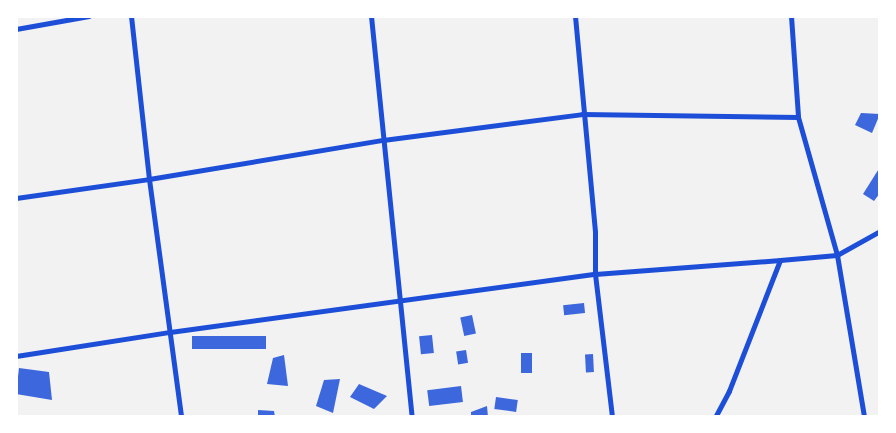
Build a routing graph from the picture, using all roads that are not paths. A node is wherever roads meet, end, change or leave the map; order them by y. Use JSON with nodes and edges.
{"nodes":[{"id":1,"x":89,"y":16,"type":"edge"},
{"id":2,"x":131,"y":16,"type":"edge"},
{"id":3,"x":371,"y":16,"type":"edge"},
{"id":4,"x":575,"y":16,"type":"edge"},
{"id":5,"x":791,"y":16,"type":"edge"},
{"id":6,"x":16,"y":29,"type":"edge"},
{"id":7,"x":582,"y":114,"type":"junction"},
{"id":8,"x":798,"y":117,"type":"junction"},
{"id":9,"x":383,"y":140,"type":"junction"},
{"id":10,"x":149,"y":179,"type":"junction"},
{"id":11,"x":16,"y":198,"type":"edge"},
{"id":12,"x":880,"y":231,"type":"edge"},
{"id":13,"x":837,"y":255,"type":"junction"},
{"id":14,"x":780,"y":260,"type":"junction"},
{"id":15,"x":595,"y":274,"type":"junction"},
{"id":16,"x":400,"y":300,"type":"junction"},
{"id":17,"x":170,"y":332,"type":"junction"},
{"id":18,"x":16,"y":356,"type":"edge"},
{"id":19,"x":181,"y":417,"type":"edge"},
{"id":20,"x":412,"y":417,"type":"edge"},
{"id":21,"x":612,"y":417,"type":"edge"},
{"id":22,"x":715,"y":417,"type":"edge"},
{"id":23,"x":864,"y":417,"type":"edge"}],
"edges":[{"from":1,"to":6,"type":"street"},
{"from":2,"to":10,"type":"street"},
{"from":3,"to":9,"type":"street"},
{"from":4,"to":7,"type":"street"},
{"from":5,"to":8,"type":"street"},
{"from":7,"to":8,"type":"street"},
{"from":7,"to":9,"type":"street"},
{"from":7,"to":15,"type":"street"},
{"from":8,"to":13,"type":"street"},
{"from":9,"to":10,"type":"street"},
{"from":9,"to":16,"type":"street"},
{"from":10,"to":11,"type":"street"},
{"from":10,"to":17,"type":"street"},
{"from":12,"to":13,"type":"street"},
{"from":13,"to":14,"type":"street"},
{"from":13,"to":23,"type":"street"},
{"from":14,"to":15,"type":"street"},
{"from":14,"to":22,"type":"street"},
{"from":15,"to":16,"type":"street"},
{"from":15,"to":21,"type":"street"},
{"from":16,"to":17,"type":"street"},
{"from":16,"to":20,"type":"street"},
{"from":17,"to":18,"type":"street"},
{"from":17,"to":19,"type":"street"}]}
